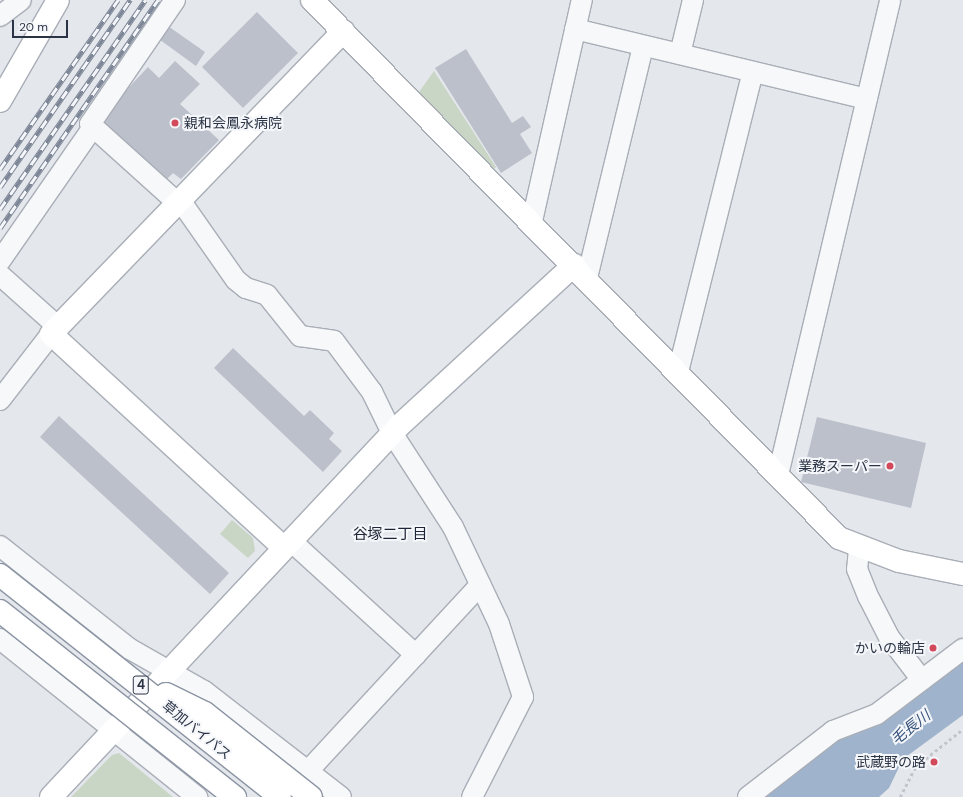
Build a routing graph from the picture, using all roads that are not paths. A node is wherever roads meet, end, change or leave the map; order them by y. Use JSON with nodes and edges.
{"nodes":[{"id":1,"x":20,"y":0,"type":"edge"},
{"id":2,"x":58,"y":0,"type":"edge"},
{"id":3,"x":175,"y":0,"type":"edge"},
{"id":4,"x":312,"y":0,"type":"edge"},
{"id":5,"x":582,"y":0,"type":"edge"},
{"id":6,"x":693,"y":0,"type":"edge"},
{"id":7,"x":890,"y":0,"type":"edge"},
{"id":8,"x":0,"y":16,"type":"edge"},
{"id":9,"x":575,"y":30,"type":"junction"},
{"id":10,"x":344,"y":31,"type":"junction"},
{"id":11,"x":643,"y":46,"type":"junction"},
{"id":12,"x":680,"y":54,"type":"junction"},
{"id":13,"x":753,"y":72,"type":"junction"},
{"id":14,"x":867,"y":99,"type":"junction"},
{"id":15,"x":0,"y":101,"type":"edge"},
{"id":16,"x":93,"y":127,"type":"junction"},
{"id":17,"x":180,"y":204,"type":"junction"},
{"id":18,"x":532,"y":221,"type":"junction"},
{"id":19,"x":0,"y":261,"type":"edge"},
{"id":20,"x":581,"y":272,"type":"junction"},
{"id":21,"x":0,"y":275,"type":"edge"},
{"id":22,"x":53,"y":330,"type":"junction"},
{"id":23,"x":678,"y":372,"type":"junction"},
{"id":24,"x":0,"y":400,"type":"edge"},
{"id":25,"x":392,"y":434,"type":"junction"},
{"id":26,"x":778,"y":475,"type":"junction"},
{"id":27,"x":288,"y":545,"type":"junction"},
{"id":28,"x":0,"y":546,"type":"edge"},
{"id":29,"x":859,"y":548,"type":"junction"},
{"id":30,"x":963,"y":574,"type":"edge"},
{"id":31,"x":0,"y":575,"type":"edge"},
{"id":32,"x":480,"y":585,"type":"junction"},
{"id":33,"x":0,"y":611,"type":"edge"},
{"id":34,"x":0,"y":639,"type":"edge"},
{"id":35,"x":963,"y":649,"type":"edge"},
{"id":36,"x":416,"y":655,"type":"junction"},
{"id":37,"x":167,"y":671,"type":"junction"},
{"id":38,"x":129,"y":676,"type":"junction"},
{"id":39,"x":922,"y":680,"type":"junction"},
{"id":40,"x":115,"y":730,"type":"junction"},
{"id":41,"x":307,"y":772,"type":"junction"},
{"id":42,"x":50,"y":797,"type":"edge"},
{"id":43,"x":197,"y":797,"type":"edge"},
{"id":44,"x":235,"y":797,"type":"edge"},
{"id":45,"x":280,"y":797,"type":"edge"},
{"id":46,"x":311,"y":797,"type":"edge"},
{"id":47,"x":342,"y":797,"type":"edge"},
{"id":48,"x":472,"y":797,"type":"edge"},
{"id":49,"x":748,"y":797,"type":"edge"}],
"edges":[{"from":1,"to":8,"type":"street"},
{"from":2,"to":15,"type":"main road"},
{"from":3,"to":16,"type":"street"},
{"from":4,"to":10,"type":"main road"},
{"from":5,"to":9,"type":"street"},
{"from":6,"to":12,"type":"street"},
{"from":7,"to":14,"type":"street"},
{"from":9,"to":11,"type":"street"},
{"from":9,"to":18,"type":"street"},
{"from":10,"to":17,"type":"main road"},
{"from":10,"to":18,"type":"main road"},
{"from":11,"to":12,"type":"street"},
{"from":11,"to":20,"type":"street"},
{"from":12,"to":13,"type":"street"},
{"from":13,"to":14,"type":"street"},
{"from":13,"to":23,"type":"street"},
{"from":14,"to":26,"type":"street"},
{"from":16,"to":17,"type":"street"},
{"from":16,"to":19,"type":"street"},
{"from":17,"to":22,"type":"main road"},
{"from":17,"to":25,"type":"street"},
{"from":18,"to":20,"type":"main road"},
{"from":20,"to":23,"type":"main road"},
{"from":20,"to":25,"type":"main road"},
{"from":21,"to":22,"type":"street"},
{"from":22,"to":24,"type":"street"},
{"from":22,"to":27,"type":"main road"},
{"from":23,"to":26,"type":"main road"},
{"from":25,"to":27,"type":"main road"},
{"from":25,"to":32,"type":"street"},
{"from":26,"to":29,"type":"main road"},
{"from":27,"to":36,"type":"street"},
{"from":27,"to":37,"type":"main road"},
{"from":28,"to":37,"type":"street"},
{"from":29,"to":30,"type":"main road"},
{"from":29,"to":39,"type":"street"},
{"from":31,"to":38,"type":"main road","name":"草加バイパス","number":"4","bridge":true},
{"from":32,"to":36,"type":"street"},
{"from":32,"to":48,"type":"street"},
{"from":33,"to":44,"type":"main road","name":"草加バイパス","number":"4","bridge":true},
{"from":34,"to":40,"type":"street"},
{"from":35,"to":39,"type":"street"},
{"from":36,"to":41,"type":"street"},
{"from":37,"to":40,"type":"main road"},
{"from":37,"to":41,"type":"street"},
{"from":38,"to":45,"type":"main road","name":"草加バイパス","number":"4","bridge":true},
{"from":38,"to":46,"type":"main road","bridge":true},
{"from":39,"to":49,"type":"street"},
{"from":40,"to":42,"type":"main road"},
{"from":40,"to":43,"type":"street"},
{"from":41,"to":47,"type":"street"}]}
